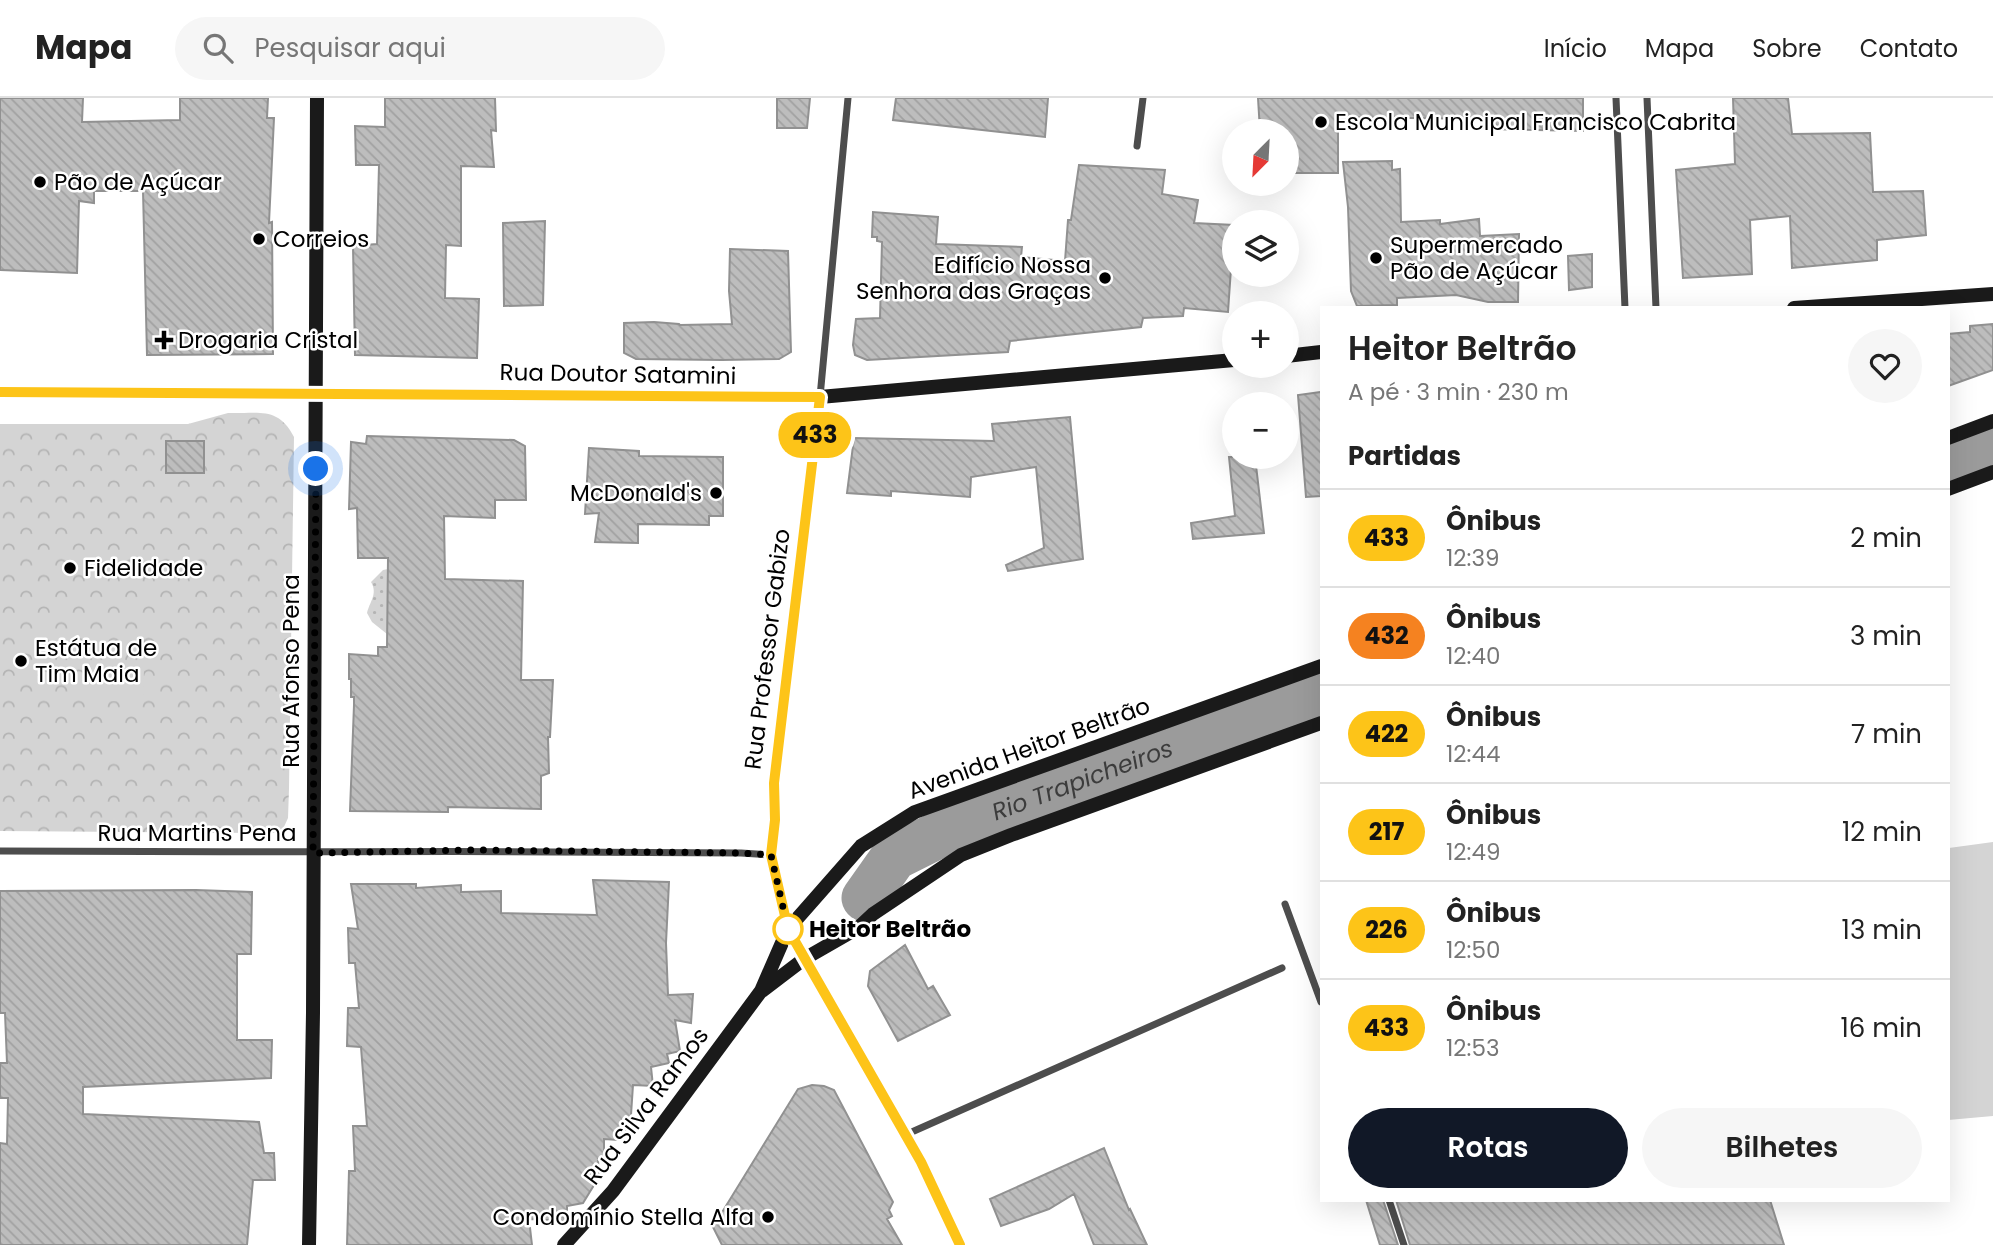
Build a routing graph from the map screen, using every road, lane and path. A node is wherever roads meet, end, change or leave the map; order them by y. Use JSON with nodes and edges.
{"nodes":[{"id":1,"x":317,"y":98,"type":"edge"},
{"id":2,"x":848,"y":98,"type":"edge"},
{"id":3,"x":1143,"y":98,"type":"edge"},
{"id":4,"x":1616,"y":98,"type":"edge"},
{"id":5,"x":1647,"y":98,"type":"edge"},
{"id":6,"x":1137,"y":146,"type":"dead end"},
{"id":7,"x":1976,"y":294,"type":"junction"},
{"id":8,"x":1993,"y":294,"type":"edge"},
{"id":9,"x":1993,"y":304,"type":"edge"},
{"id":10,"x":1625,"y":306,"type":"edge"},
{"id":11,"x":1656,"y":306,"type":"edge"},
{"id":12,"x":1820,"y":306,"type":"edge"},
{"id":13,"x":1320,"y":352,"type":"edge"},
{"id":14,"x":1299,"y":355,"type":"edge"},
{"id":15,"x":1222,"y":361,"type":"edge"},
{"id":16,"x":0,"y":392,"type":"edge"},
{"id":17,"x":316,"y":394,"type":"junction"},
{"id":18,"x":820,"y":397,"type":"junction"},
{"id":19,"x":1993,"y":421,"type":"edge"},
{"id":20,"x":1950,"y":437,"type":"edge"},
{"id":21,"x":1993,"y":472,"type":"edge"},
{"id":22,"x":1950,"y":488,"type":"edge"},
{"id":23,"x":1320,"y":666,"type":"edge"},
{"id":24,"x":1320,"y":723,"type":"edge"},
{"id":25,"x":0,"y":851,"type":"edge"},
{"id":26,"x":313,"y":853,"type":"junction"},
{"id":27,"x":771,"y":855,"type":"junction"},
{"id":28,"x":1285,"y":904,"type":"dead end"},
{"id":29,"x":788,"y":929,"type":"junction"},
{"id":30,"x":804,"y":958,"type":"junction"},
{"id":31,"x":1282,"y":968,"type":"dead end"},
{"id":32,"x":761,"y":991,"type":"junction"},
{"id":33,"x":1320,"y":999,"type":"edge"},
{"id":34,"x":905,"y":1135,"type":"junction"},
{"id":35,"x":1390,"y":1202,"type":"edge"},
{"id":36,"x":309,"y":1245,"type":"edge"},
{"id":37,"x":564,"y":1245,"type":"edge"},
{"id":38,"x":960,"y":1245,"type":"edge"},
{"id":39,"x":1404,"y":1245,"type":"edge"}],
"edges":[{"from":1,"to":17,"type":"street","name":"Rua Afonso Pena"},
{"from":2,"to":18,"type":"street","name":"Rua Professor Gabizo"},
{"from":3,"to":6,"type":"street"},
{"from":4,"to":10,"type":"street"},
{"from":5,"to":11,"type":"street"},
{"from":7,"to":8,"type":"street"},
{"from":7,"to":9,"type":"street"},
{"from":7,"to":12,"type":"street"},
{"from":13,"to":14,"type":"street"},
{"from":15,"to":18,"type":"street","name":"Rua Doutor Satamini"},
{"from":16,"to":17,"type":"street","name":"Rua Doutor Satamini"},
{"from":17,"to":18,"type":"street","name":"Rua Doutor Satamini"},
{"from":17,"to":26,"type":"street","name":"Rua Afonso Pena"},
{"from":18,"to":27,"type":"street","name":"Rua Professor Gabizo"},
{"from":19,"to":20,"type":"street"},
{"from":21,"to":22,"type":"street"},
{"from":23,"to":29,"type":"street","name":"Avenida Heitor Beltrão"},
{"from":24,"to":30,"type":"street"},
{"from":25,"to":26,"type":"street","name":"Rua Martins Pena"},
{"from":26,"to":27,"type":"street","name":"Rua Martins Pena"},
{"from":26,"to":36,"type":"street","name":"Rua Afonso Pena"},
{"from":27,"to":29,"type":"street","name":"Rua Professor Gabizo"},
{"from":28,"to":33,"type":"street"},
{"from":29,"to":30,"type":"street","name":"Rua Professor Gabizo"},
{"from":29,"to":32,"type":"street","name":"Rua Silva Ramos"},
{"from":30,"to":32,"type":"street","name":"Rua Silva Ramos"},
{"from":30,"to":34,"type":"street","name":"Rua Professor Gabizo"},
{"from":31,"to":34,"type":"street"},
{"from":32,"to":37,"type":"street","name":"Rua Silva Ramos"},
{"from":34,"to":38,"type":"street","name":"Rua Professor Gabizo"},
{"from":35,"to":39,"type":"street"}]}
